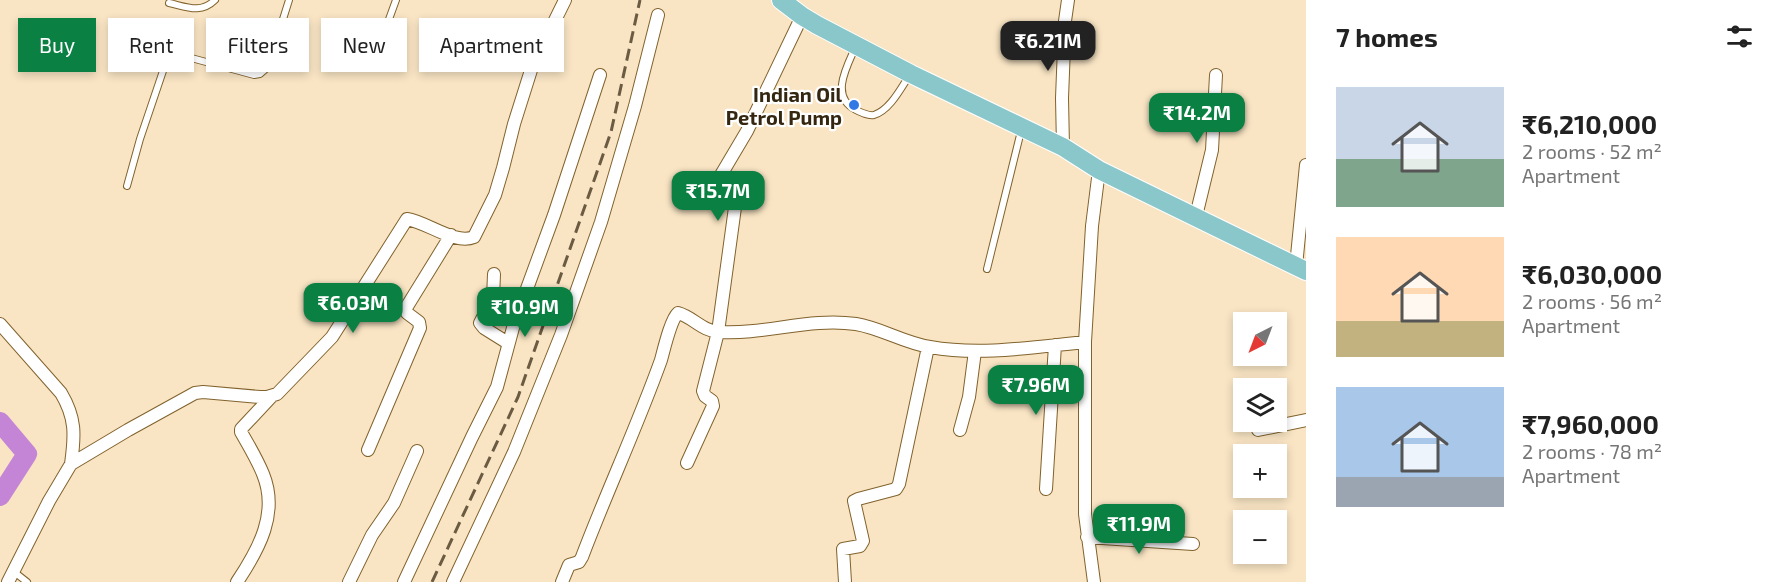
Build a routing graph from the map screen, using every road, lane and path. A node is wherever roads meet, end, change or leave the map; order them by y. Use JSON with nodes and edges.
{"nodes":[{"id":1,"x":215,"y":0,"type":"edge"},
{"id":2,"x":289,"y":0,"type":"edge"},
{"id":3,"x":396,"y":0,"type":"edge"},
{"id":4,"x":565,"y":0,"type":"edge"},
{"id":5,"x":781,"y":0,"type":"edge"},
{"id":6,"x":1068,"y":0,"type":"edge"},
{"id":7,"x":170,"y":3,"type":"dead end"},
{"id":8,"x":658,"y":15,"type":"dead end"},
{"id":9,"x":802,"y":16,"type":"junction"},
{"id":10,"x":389,"y":18,"type":"edge"},
{"id":11,"x":856,"y":45,"type":"junction"},
{"id":12,"x":911,"y":74,"type":"junction"},
{"id":13,"x":600,"y":75,"type":"dead end"},
{"id":14,"x":1216,"y":75,"type":"dead end"},
{"id":15,"x":1022,"y":128,"type":"junction"},
{"id":16,"x":1063,"y":147,"type":"junction"},
{"id":17,"x":1306,"y":165,"type":"edge"},
{"id":18,"x":1100,"y":170,"type":"junction"},
{"id":19,"x":127,"y":186,"type":"dead end"},
{"id":20,"x":1196,"y":216,"type":"junction"},
{"id":21,"x":451,"y":236,"type":"junction"},
{"id":22,"x":987,"y":269,"type":"dead end"},
{"id":23,"x":1301,"y":269,"type":"edge"},
{"id":24,"x":494,"y":274,"type":"dead end"},
{"id":25,"x":0,"y":324,"type":"edge"},
{"id":26,"x":718,"y":332,"type":"junction"},
{"id":27,"x":1085,"y":342,"type":"junction"},
{"id":28,"x":508,"y":343,"type":"junction"},
{"id":29,"x":1055,"y":345,"type":"junction"},
{"id":30,"x":928,"y":347,"type":"junction"},
{"id":31,"x":975,"y":351,"type":"junction"},
{"id":32,"x":272,"y":396,"type":"junction"},
{"id":33,"x":1306,"y":420,"type":"edge"},
{"id":34,"x":1287,"y":424,"type":"edge"},
{"id":35,"x":960,"y":430,"type":"dead end"},
{"id":36,"x":368,"y":450,"type":"dead end"},
{"id":37,"x":417,"y":451,"type":"dead end"},
{"id":38,"x":687,"y":463,"type":"dead end"},
{"id":39,"x":71,"y":464,"type":"junction"},
{"id":40,"x":1046,"y":489,"type":"dead end"},
{"id":41,"x":1087,"y":537,"type":"junction"},
{"id":42,"x":1192,"y":544,"type":"dead end"},
{"id":43,"x":10,"y":576,"type":"edge"},
{"id":44,"x":27,"y":582,"type":"edge"},
{"id":45,"x":237,"y":582,"type":"edge"},
{"id":46,"x":349,"y":582,"type":"edge"},
{"id":47,"x":404,"y":582,"type":"edge"},
{"id":48,"x":453,"y":582,"type":"edge"},
{"id":49,"x":562,"y":582,"type":"edge"},
{"id":50,"x":845,"y":582,"type":"edge"},
{"id":51,"x":1094,"y":582,"type":"edge"}],
"edges":[{"from":1,"to":7,"type":"lane"},
{"from":2,"to":19,"type":"lane"},
{"from":3,"to":10,"type":"lane"},
{"from":4,"to":21,"type":"street"},
{"from":5,"to":9,"type":"main road"},
{"from":6,"to":16,"type":"street"},
{"from":8,"to":48,"type":"street"},
{"from":9,"to":11,"type":"main road"},
{"from":9,"to":26,"type":"street"},
{"from":11,"to":12,"type":"main road"},
{"from":11,"to":12,"type":"lane"},
{"from":12,"to":15,"type":"main road"},
{"from":13,"to":28,"type":"street"},
{"from":14,"to":20,"type":"street"},
{"from":15,"to":16,"type":"main road"},
{"from":15,"to":22,"type":"lane"},
{"from":16,"to":18,"type":"main road"},
{"from":17,"to":23,"type":"street"},
{"from":18,"to":20,"type":"main road"},
{"from":18,"to":27,"type":"street"},
{"from":20,"to":23,"type":"main road"},
{"from":21,"to":32,"type":"street"},
{"from":21,"to":36,"type":"street"},
{"from":24,"to":28,"type":"street"},
{"from":25,"to":39,"type":"street"},
{"from":26,"to":30,"type":"street"},
{"from":26,"to":38,"type":"street"},
{"from":26,"to":49,"type":"street"},
{"from":27,"to":29,"type":"street"},
{"from":27,"to":41,"type":"street"},
{"from":28,"to":47,"type":"street"},
{"from":29,"to":31,"type":"street"},
{"from":29,"to":40,"type":"street"},
{"from":30,"to":31,"type":"street"},
{"from":30,"to":50,"type":"street"},
{"from":31,"to":35,"type":"street"},
{"from":32,"to":39,"type":"street"},
{"from":32,"to":45,"type":"street"},
{"from":33,"to":34,"type":"street"},
{"from":37,"to":46,"type":"street"},
{"from":39,"to":43,"type":"street"},
{"from":41,"to":42,"type":"street"},
{"from":41,"to":51,"type":"street"},
{"from":43,"to":44,"type":"lane"}]}
